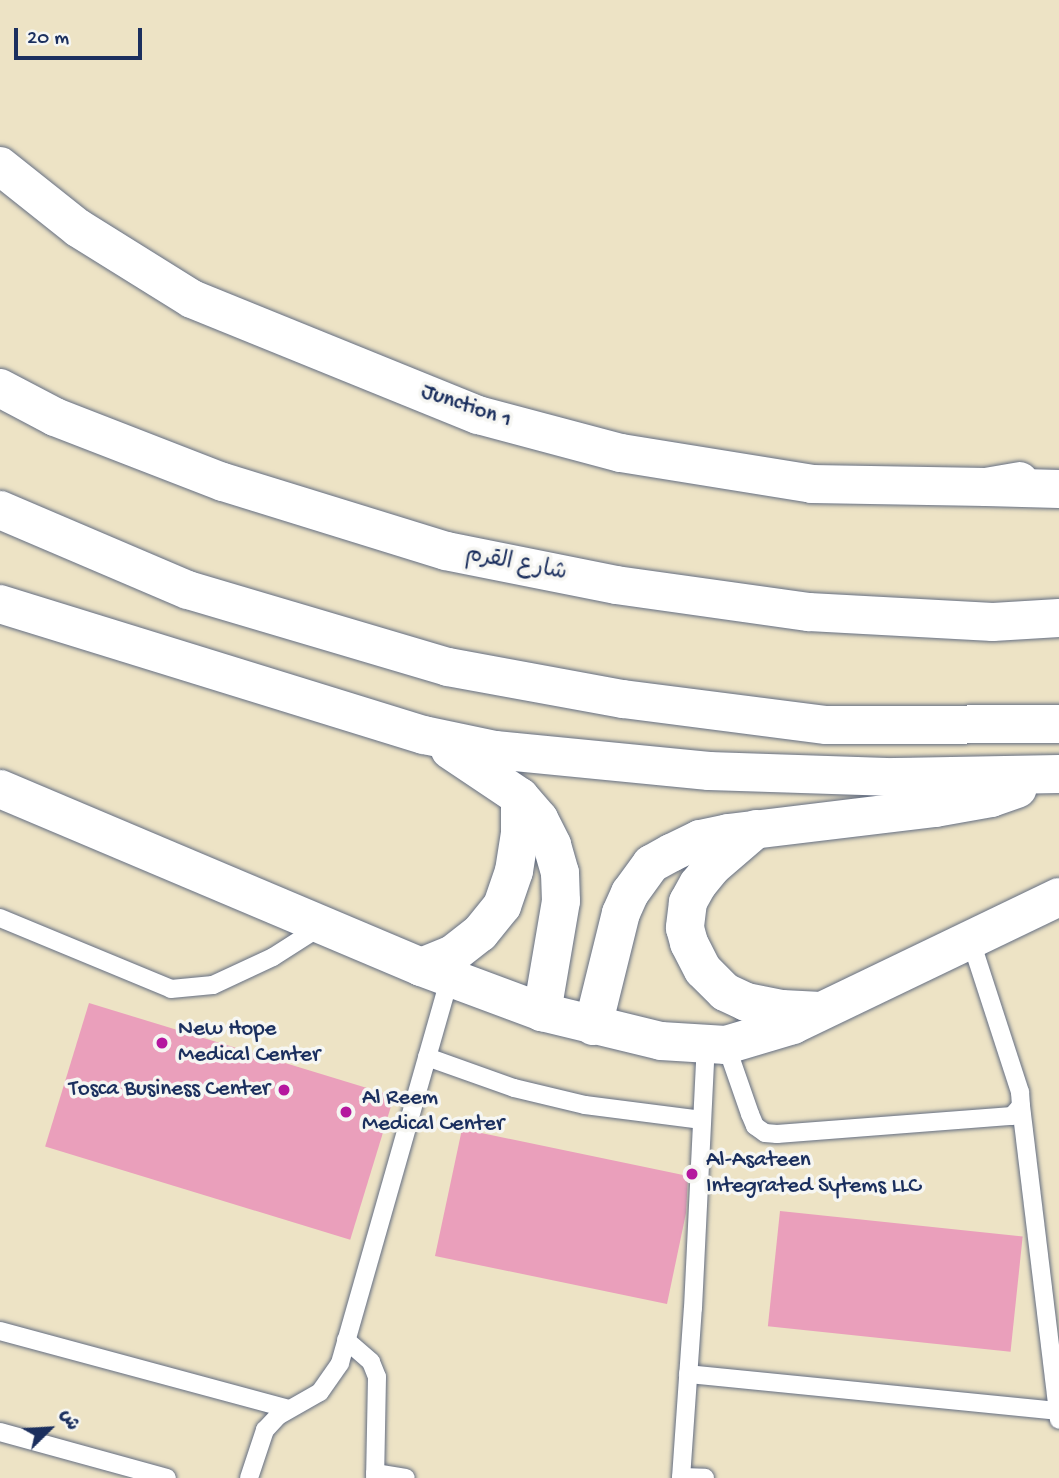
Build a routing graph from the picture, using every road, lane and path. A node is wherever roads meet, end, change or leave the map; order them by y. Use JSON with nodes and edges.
{"nodes":[{"id":1,"x":0,"y":166,"type":"edge"},
{"id":2,"x":0,"y":388,"type":"edge"},
{"id":3,"x":1059,"y":474,"type":"edge"},
{"id":4,"x":986,"y":487,"type":"junction"},
{"id":5,"x":1059,"y":489,"type":"edge"},
{"id":6,"x":0,"y":510,"type":"edge"},
{"id":7,"x":0,"y":604,"type":"edge"},
{"id":8,"x":1059,"y":618,"type":"edge"},
{"id":9,"x":1059,"y":724,"type":"edge"},
{"id":10,"x":424,"y":735,"type":"junction"},
{"id":11,"x":1059,"y":775,"type":"edge"},
{"id":12,"x":0,"y":789,"type":"edge"},
{"id":13,"x":520,"y":797,"type":"junction"},
{"id":14,"x":756,"y":829,"type":"junction"},
{"id":15,"x":1059,"y":897,"type":"edge"},
{"id":16,"x":0,"y":918,"type":"edge"},
{"id":17,"x":324,"y":925,"type":"junction"},
{"id":18,"x":970,"y":937,"type":"junction"},
{"id":19,"x":436,"y":973,"type":"junction"},
{"id":20,"x":825,"y":1011,"type":"junction"},
{"id":21,"x":542,"y":1012,"type":"junction"},
{"id":22,"x":593,"y":1026,"type":"junction"},
{"id":23,"x":716,"y":1045,"type":"junction"},
{"id":24,"x":428,"y":1057,"type":"junction"},
{"id":25,"x":1021,"y":1106,"type":"junction"},
{"id":26,"x":702,"y":1120,"type":"junction"},
{"id":27,"x":0,"y":1331,"type":"edge"},
{"id":28,"x":346,"y":1340,"type":"junction"},
{"id":29,"x":688,"y":1374,"type":"junction"},
{"id":30,"x":289,"y":1409,"type":"junction"},
{"id":31,"x":1058,"y":1417,"type":"edge"},
{"id":32,"x":0,"y":1432,"type":"edge"},
{"id":33,"x":375,"y":1476,"type":"edge"},
{"id":34,"x":681,"y":1477,"type":"edge"},
{"id":35,"x":167,"y":1478,"type":"edge"},
{"id":36,"x":249,"y":1478,"type":"edge"},
{"id":37,"x":406,"y":1478,"type":"edge"},
{"id":38,"x":705,"y":1478,"type":"edge"}],
"edges":[{"from":1,"to":4,"type":"main road","name":"Junction 1"},
{"from":2,"to":8,"type":"main road","name":"شارع القرم"},
{"from":3,"to":4,"type":"main road"},
{"from":4,"to":5,"type":"main road"},
{"from":6,"to":9,"type":"main road"},
{"from":7,"to":10,"type":"main road"},
{"from":10,"to":11,"type":"main road"},
{"from":10,"to":13,"type":"main road"},
{"from":11,"to":14,"type":"main road"},
{"from":12,"to":17,"type":"main road"},
{"from":13,"to":19,"type":"main road"},
{"from":13,"to":21,"type":"main road"},
{"from":14,"to":20,"type":"main road"},
{"from":14,"to":22,"type":"main road"},
{"from":15,"to":18,"type":"main road"},
{"from":16,"to":17,"type":"lane"},
{"from":17,"to":19,"type":"main road"},
{"from":18,"to":20,"type":"main road"},
{"from":18,"to":25,"type":"lane"},
{"from":19,"to":21,"type":"main road"},
{"from":19,"to":24,"type":"lane"},
{"from":20,"to":23,"type":"main road"},
{"from":21,"to":22,"type":"main road"},
{"from":22,"to":23,"type":"main road"},
{"from":23,"to":25,"type":"lane"},
{"from":23,"to":26,"type":"lane"},
{"from":24,"to":26,"type":"lane"},
{"from":24,"to":28,"type":"lane"},
{"from":25,"to":31,"type":"lane"},
{"from":26,"to":29,"type":"lane"},
{"from":27,"to":30,"type":"lane"},
{"from":28,"to":30,"type":"lane"},
{"from":28,"to":33,"type":"lane"},
{"from":29,"to":31,"type":"lane"},
{"from":29,"to":34,"type":"lane"},
{"from":30,"to":36,"type":"lane"},
{"from":32,"to":35,"type":"lane"},
{"from":33,"to":37,"type":"lane"},
{"from":34,"to":38,"type":"lane"}]}
